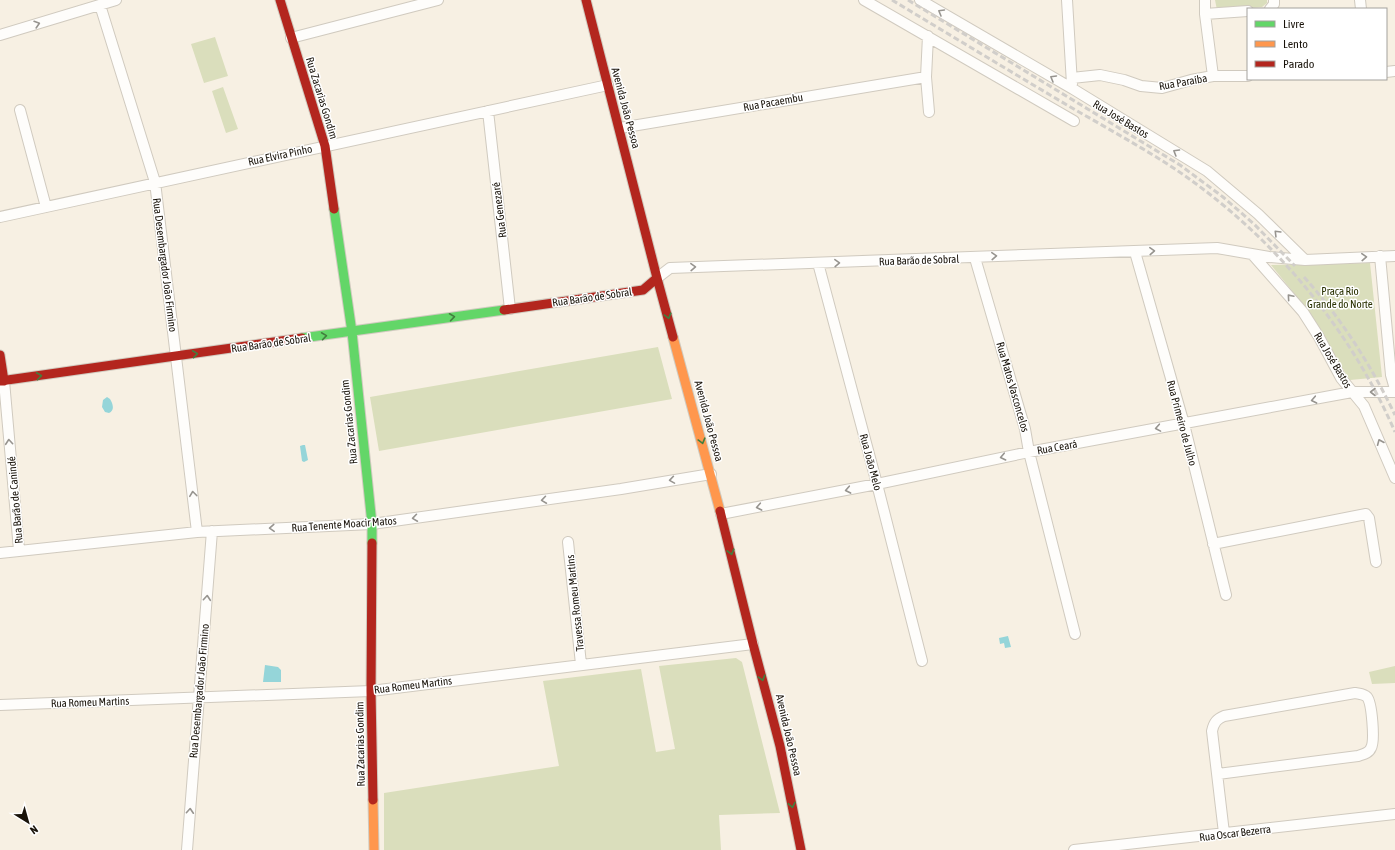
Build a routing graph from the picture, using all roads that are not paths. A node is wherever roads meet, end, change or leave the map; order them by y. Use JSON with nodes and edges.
{"nodes":[{"id":1,"x":116,"y":0,"type":"edge"},
{"id":2,"x":280,"y":0,"type":"edge"},
{"id":3,"x":438,"y":0,"type":"edge"},
{"id":4,"x":586,"y":0,"type":"edge"},
{"id":5,"x":864,"y":0,"type":"edge"},
{"id":6,"x":921,"y":0,"type":"edge"},
{"id":7,"x":1067,"y":0,"type":"edge"},
{"id":8,"x":1205,"y":0,"type":"edge"},
{"id":9,"x":100,"y":5,"type":"junction"},
{"id":10,"x":1247,"y":11,"type":"edge"},
{"id":11,"x":1205,"y":14,"type":"junction"},
{"id":12,"x":0,"y":35,"type":"edge"},
{"id":13,"x":928,"y":36,"type":"junction"},
{"id":14,"x":291,"y":38,"type":"junction"},
{"id":15,"x":1213,"y":76,"type":"junction"},
{"id":16,"x":1247,"y":76,"type":"edge"},
{"id":17,"x":926,"y":77,"type":"junction"},
{"id":18,"x":1072,"y":78,"type":"junction"},
{"id":19,"x":608,"y":85,"type":"junction"},
{"id":20,"x":1073,"y":90,"type":"junction"},
{"id":21,"x":20,"y":110,"type":"dead end"},
{"id":22,"x":488,"y":111,"type":"junction"},
{"id":23,"x":929,"y":112,"type":"dead end"},
{"id":24,"x":1074,"y":121,"type":"dead end"},
{"id":25,"x":620,"y":128,"type":"junction"},
{"id":26,"x":325,"y":146,"type":"junction"},
{"id":27,"x":155,"y":182,"type":"junction"},
{"id":28,"x":46,"y":206,"type":"junction"},
{"id":29,"x":0,"y":217,"type":"edge"},
{"id":30,"x":1136,"y":252,"type":"junction"},
{"id":31,"x":1252,"y":254,"type":"junction"},
{"id":32,"x":1380,"y":256,"type":"junction"},
{"id":33,"x":1395,"y":256,"type":"edge"},
{"id":34,"x":975,"y":258,"type":"junction"},
{"id":35,"x":1305,"y":260,"type":"junction"},
{"id":36,"x":818,"y":264,"type":"junction"},
{"id":37,"x":657,"y":278,"type":"junction"},
{"id":38,"x":510,"y":309,"type":"junction"},
{"id":39,"x":352,"y":332,"type":"junction"},
{"id":40,"x":0,"y":355,"type":"edge"},
{"id":41,"x":176,"y":356,"type":"junction"},
{"id":42,"x":2,"y":381,"type":"edge"},
{"id":43,"x":1395,"y":389,"type":"edge"},
{"id":44,"x":1352,"y":392,"type":"junction"},
{"id":45,"x":1395,"y":392,"type":"edge"},
{"id":46,"x":1184,"y":424,"type":"junction"},
{"id":47,"x":1029,"y":452,"type":"junction"},
{"id":48,"x":711,"y":474,"type":"junction"},
{"id":49,"x":1395,"y":478,"type":"edge"},
{"id":50,"x":877,"y":484,"type":"junction"},
{"id":51,"x":721,"y":514,"type":"junction"},
{"id":52,"x":372,"y":524,"type":"junction"},
{"id":53,"x":212,"y":531,"type":"junction"},
{"id":54,"x":197,"y":532,"type":"junction"},
{"id":55,"x":568,"y":542,"type":"dead end"},
{"id":56,"x":1213,"y":544,"type":"junction"},
{"id":57,"x":19,"y":550,"type":"junction"},
{"id":58,"x":0,"y":553,"type":"edge"},
{"id":59,"x":1376,"y":562,"type":"dead end"},
{"id":60,"x":1226,"y":595,"type":"dead end"},
{"id":61,"x":1075,"y":634,"type":"dead end"},
{"id":62,"x":753,"y":644,"type":"junction"},
{"id":63,"x":922,"y":661,"type":"dead end"},
{"id":64,"x":581,"y":664,"type":"junction"},
{"id":65,"x":371,"y":691,"type":"junction"},
{"id":66,"x":198,"y":697,"type":"junction"},
{"id":67,"x":0,"y":705,"type":"edge"},
{"id":68,"x":1218,"y":774,"type":"junction"},
{"id":69,"x":1395,"y":814,"type":"edge"},
{"id":70,"x":1224,"y":834,"type":"junction"},
{"id":71,"x":187,"y":850,"type":"edge"},
{"id":72,"x":374,"y":850,"type":"edge"},
{"id":73,"x":801,"y":850,"type":"edge"},
{"id":74,"x":1074,"y":850,"type":"edge"}],
"edges":[{"from":1,"to":9,"type":"street"},
{"from":2,"to":14,"type":"main road","name":"Rua Zacarias Gondim"},
{"from":3,"to":14,"type":"street"},
{"from":4,"to":19,"type":"main road","name":"Avenida João Pessoa"},
{"from":5,"to":13,"type":"street"},
{"from":20,"to":6,"type":"street","name":"Rua José Bastos","one_way":true},
{"from":7,"to":18,"type":"street"},
{"from":8,"to":11,"type":"street"},
{"from":12,"to":9,"type":"street","one_way":true},
{"from":9,"to":27,"type":"street","name":"Rua Desembargador João Firmino"},
{"from":10,"to":11,"type":"street"},
{"from":11,"to":15,"type":"street"},
{"from":13,"to":17,"type":"street"},
{"from":13,"to":24,"type":"street"},
{"from":14,"to":26,"type":"main road","name":"Rua Zacarias Gondim"},
{"from":15,"to":16,"type":"street","name":"Rua Paraíba"},
{"from":15,"to":18,"type":"street","name":"Rua Paraíba"},
{"from":17,"to":23,"type":"street"},
{"from":17,"to":25,"type":"street","name":"Rua Pacaembu"},
{"from":18,"to":20,"type":"street"},
{"from":19,"to":22,"type":"street","name":"Rua Elvira Pinho"},
{"from":19,"to":25,"type":"main road","name":"Avenida João Pessoa"},
{"from":35,"to":20,"type":"street","name":"Rua José Bastos","one_way":true},
{"from":21,"to":28,"type":"street"},
{"from":22,"to":26,"type":"street","name":"Rua Elvira Pinho"},
{"from":22,"to":38,"type":"street","name":"Rua Genezaré"},
{"from":25,"to":37,"type":"main road","name":"Avenida João Pessoa"},
{"from":26,"to":27,"type":"street","name":"Rua Elvira Pinho"},
{"from":26,"to":39,"type":"main road","name":"Rua Zacarias Gondim"},
{"from":27,"to":28,"type":"street","name":"Rua Elvira Pinho"},
{"from":27,"to":41,"type":"street","name":"Rua Desembargador João Firmino"},
{"from":28,"to":29,"type":"street","name":"Rua Elvira Pinho"},
{"from":30,"to":31,"type":"street","name":"Rua Barão de Sobral","one_way":true},
{"from":34,"to":30,"type":"street","name":"Rua Barão de Sobral","one_way":true},
{"from":30,"to":46,"type":"street","name":"Rua Primeiro de Julho"},
{"from":31,"to":35,"type":"street","name":"Rua Barão de Sobral"},
{"from":44,"to":31,"type":"street","name":"Rua José Bastos","one_way":true},
{"from":32,"to":33,"type":"street","name":"Rua Barão de Sobral"},
{"from":35,"to":32,"type":"street","name":"Rua Barão de Sobral","one_way":true},
{"from":32,"to":43,"type":"street"},
{"from":36,"to":34,"type":"street","name":"Rua Barão de Sobral","one_way":true},
{"from":34,"to":47,"type":"street","name":"Rua Matos Vasconcelos"},
{"from":37,"to":36,"type":"street","name":"Rua Barão de Sobral","one_way":true},
{"from":36,"to":50,"type":"street","name":"Rua João Melo"},
{"from":37,"to":38,"type":"main road","name":"Rua Barão de Sobral"},
{"from":37,"to":48,"type":"main road","name":"Avenida João Pessoa","one_way":true},
{"from":39,"to":38,"type":"main road","name":"Rua Barão de Sobral","one_way":true},
{"from":41,"to":39,"type":"main road","name":"Rua Barão de Sobral","one_way":true},
{"from":39,"to":52,"type":"main road","name":"Rua Zacarias Gondim"},
{"from":40,"to":42,"type":"main road","name":"Rua Barão de Canindé"},
{"from":42,"to":41,"type":"main road","name":"Rua Barão de Sobral","one_way":true},
{"from":54,"to":41,"type":"street","name":"Rua Desembargador João Firmino","one_way":true},
{"from":57,"to":42,"type":"street","name":"Rua Barão de Canindé","one_way":true},
{"from":45,"to":44,"type":"street","name":"Rua Ceará","one_way":true},
{"from":44,"to":46,"type":"street","name":"Rua Ceará","one_way":true},
{"from":49,"to":44,"type":"street","name":"Rua José Bastos","one_way":true},
{"from":46,"to":47,"type":"street","name":"Rua Ceará","one_way":true},
{"from":46,"to":56,"type":"street","name":"Rua Primeiro de Julho"},
{"from":47,"to":50,"type":"street","name":"Rua Ceará","one_way":true},
{"from":47,"to":61,"type":"street","name":"Rua Matos Vasconcelos"},
{"from":48,"to":51,"type":"main road","name":"Avenida João Pessoa"},
{"from":48,"to":52,"type":"street","name":"Rua Tenente Moacir Matos","one_way":true},
{"from":50,"to":51,"type":"street","name":"Rua Ceará","one_way":true},
{"from":50,"to":63,"type":"street","name":"Rua João Melo"},
{"from":51,"to":62,"type":"main road","name":"Avenida João Pessoa","one_way":true},
{"from":52,"to":53,"type":"street","name":"Rua Tenente Moacir Matos","one_way":true},
{"from":52,"to":65,"type":"main road","name":"Rua Zacarias Gondim"},
{"from":53,"to":54,"type":"street","name":"Rua Tenente Moacir Matos"},
{"from":66,"to":53,"type":"street","name":"Rua Desembargador João Firmino","one_way":true},
{"from":54,"to":57,"type":"street","name":"Rua Tenente Moacir Matos"},
{"from":55,"to":64,"type":"street","name":"Travessa Romeu Martins"},
{"from":56,"to":59,"type":"street"},
{"from":56,"to":60,"type":"street","name":"Rua Primeiro de Julho"},
{"from":57,"to":58,"type":"street","name":"Rua Tenente Moacir Matos"},
{"from":62,"to":64,"type":"street","name":"Rua Romeu Martins"},
{"from":62,"to":73,"type":"main road","name":"Avenida João Pessoa","one_way":true},
{"from":64,"to":65,"type":"street","name":"Rua Romeu Martins"},
{"from":65,"to":66,"type":"street","name":"Rua Romeu Martins"},
{"from":65,"to":72,"type":"main road","name":"Rua Zacarias Gondim"},
{"from":66,"to":67,"type":"street","name":"Rua Romeu Martins"},
{"from":71,"to":66,"type":"street","name":"Rua Desembargador João Firmino","one_way":true},
{"from":68,"to":68,"type":"street"},
{"from":68,"to":70,"type":"street"},
{"from":69,"to":70,"type":"street","name":"Rua Oscar Bezerra"},
{"from":70,"to":74,"type":"street","name":"Rua Oscar Bezerra"}]}
